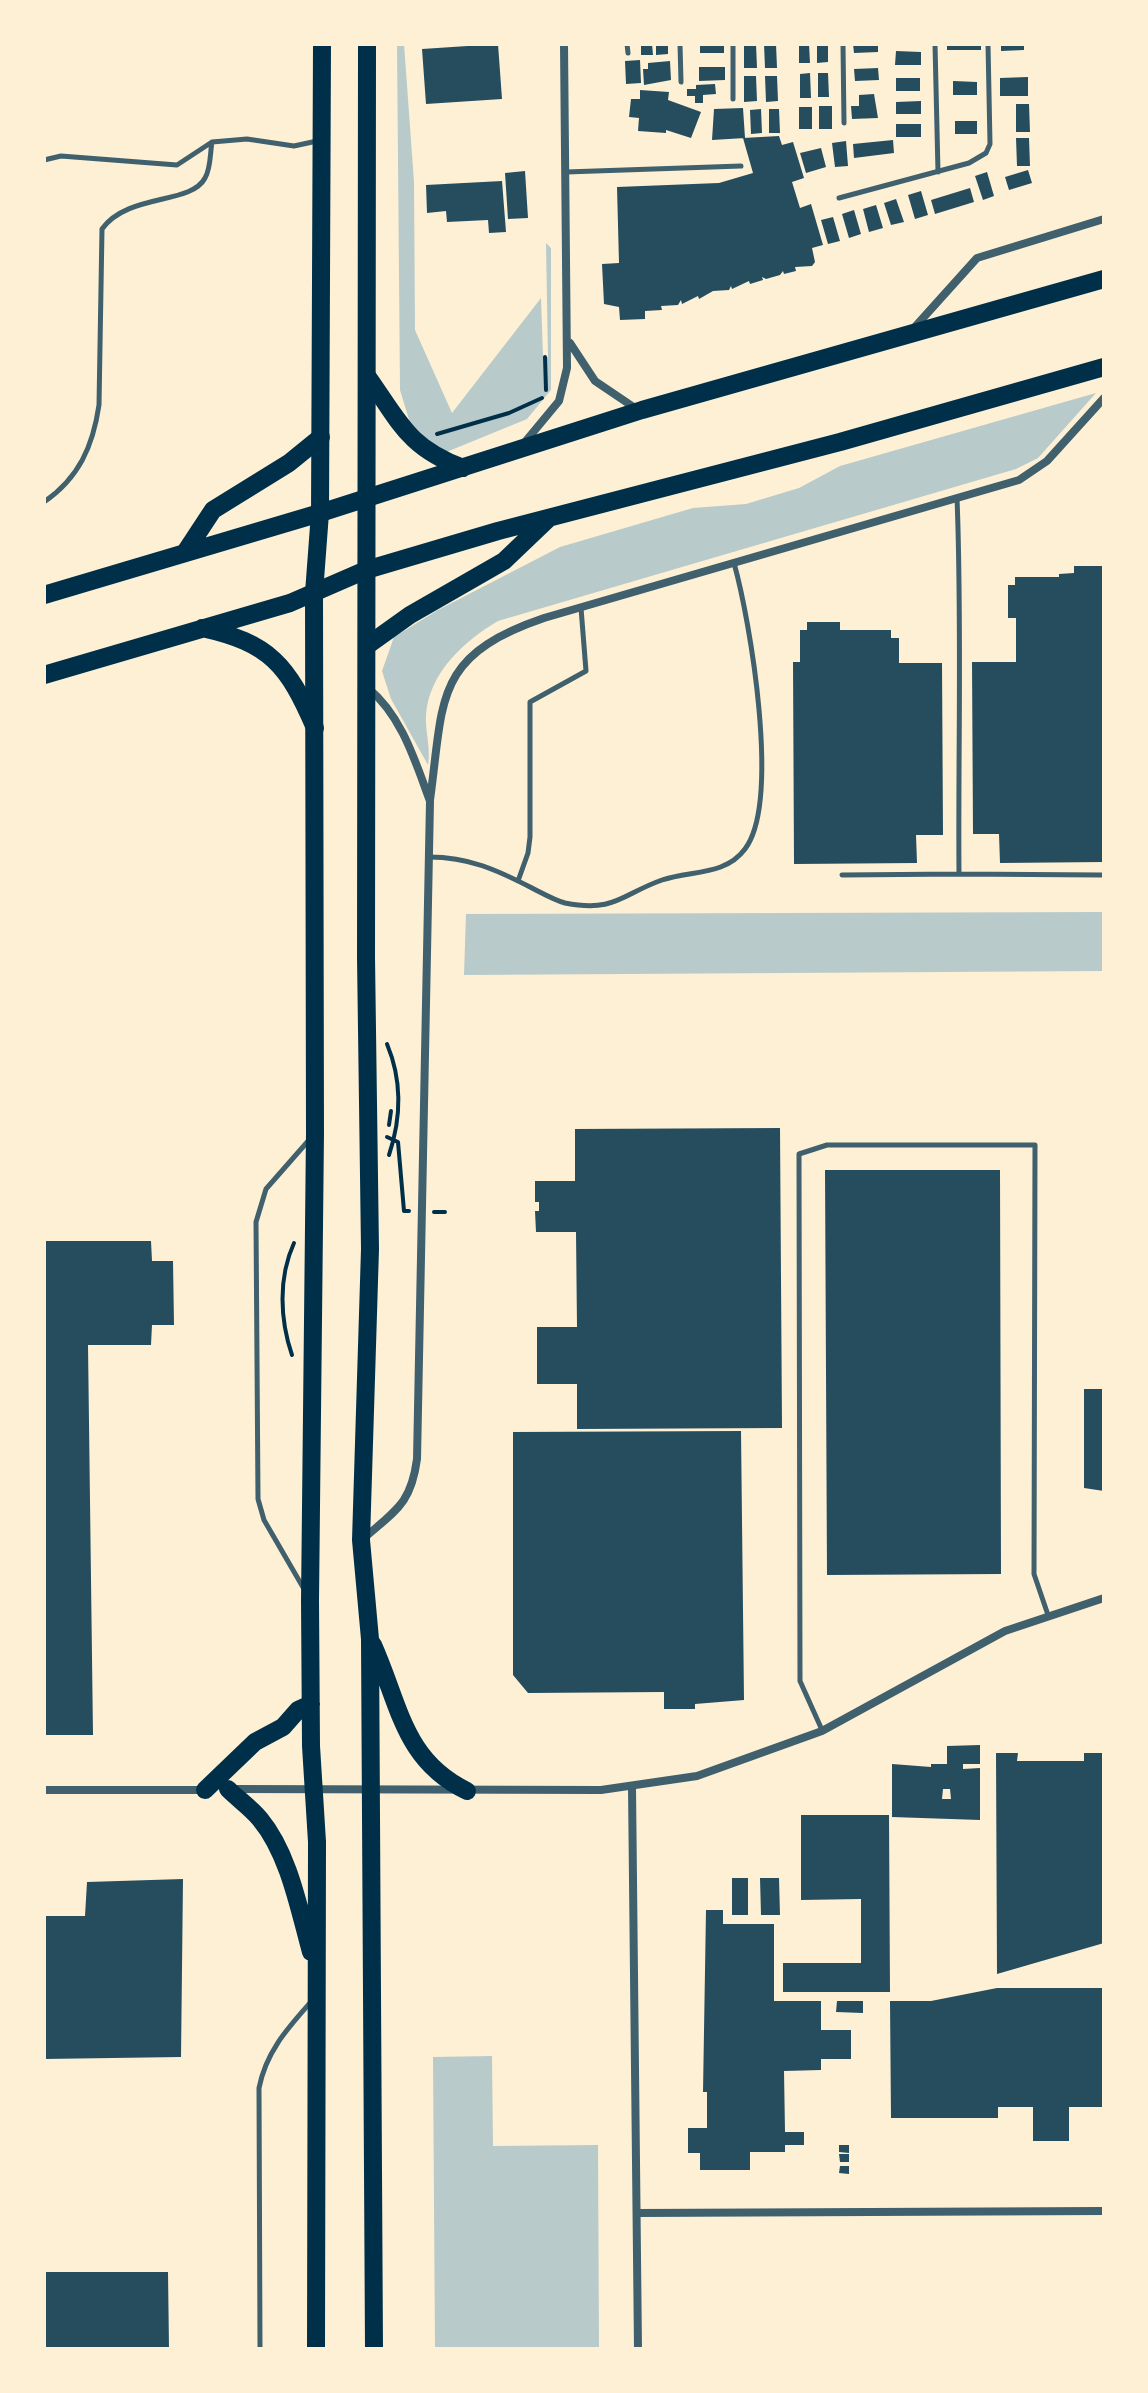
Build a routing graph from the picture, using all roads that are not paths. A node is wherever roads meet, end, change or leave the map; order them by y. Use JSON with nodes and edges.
{"nodes":[{"id":1,"x":322,"y":44,"type":"edge"},
{"id":2,"x":367,"y":44,"type":"edge"},
{"id":3,"x":564,"y":44,"type":"edge"},
{"id":4,"x":627,"y":44,"type":"edge"},
{"id":5,"x":680,"y":44,"type":"edge"},
{"id":6,"x":733,"y":44,"type":"edge"},
{"id":7,"x":843,"y":44,"type":"edge"},
{"id":8,"x":935,"y":44,"type":"edge"},
{"id":9,"x":988,"y":44,"type":"edge"},
{"id":10,"x":628,"y":53,"type":"dead end"},
{"id":11,"x":681,"y":82,"type":"dead end"},
{"id":12,"x":733,"y":99,"type":"dead end"},
{"id":13,"x":844,"y":123,"type":"dead end"},
{"id":14,"x":322,"y":140,"type":"junction"},
{"id":15,"x":212,"y":142,"type":"junction"},
{"id":16,"x":44,"y":160,"type":"edge"},
{"id":17,"x":741,"y":166,"type":"dead end"},
{"id":18,"x":566,"y":172,"type":"junction"},
{"id":19,"x":938,"y":172,"type":"junction"},
{"id":20,"x":839,"y":198,"type":"dead end"},
{"id":21,"x":1104,"y":219,"type":"edge"},
{"id":22,"x":1104,"y":279,"type":"edge"},
{"id":23,"x":911,"y":332,"type":"junction"},
{"id":24,"x":570,"y":342,"type":"junction"},
{"id":25,"x":1104,"y":367,"type":"edge"},
{"id":26,"x":367,"y":376,"type":"junction"},
{"id":27,"x":1104,"y":398,"type":"edge"},
{"id":28,"x":642,"y":410,"type":"junction"},
{"id":29,"x":321,"y":437,"type":"junction"},
{"id":30,"x":517,"y":451,"type":"junction"},
{"id":31,"x":463,"y":468,"type":"junction"},
{"id":32,"x":365,"y":497,"type":"junction"},
{"id":33,"x":957,"y":498,"type":"junction"},
{"id":34,"x":44,"y":502,"type":"edge"},
{"id":35,"x":320,"y":513,"type":"junction"},
{"id":36,"x":550,"y":517,"type":"junction"},
{"id":37,"x":186,"y":551,"type":"junction"},
{"id":38,"x":734,"y":563,"type":"junction"},
{"id":39,"x":366,"y":570,"type":"junction"},
{"id":40,"x":314,"y":593,"type":"junction"},
{"id":41,"x":44,"y":595,"type":"edge"},
{"id":42,"x":581,"y":608,"type":"junction"},
{"id":43,"x":200,"y":627,"type":"junction"},
{"id":44,"x":368,"y":645,"type":"junction"},
{"id":45,"x":44,"y":675,"type":"edge"},
{"id":46,"x":367,"y":687,"type":"junction"},
{"id":47,"x":315,"y":728,"type":"junction"},
{"id":48,"x":430,"y":801,"type":"junction"},
{"id":49,"x":429,"y":857,"type":"junction"},
{"id":50,"x":959,"y":874,"type":"junction"},
{"id":51,"x":842,"y":875,"type":"dead end"},
{"id":52,"x":1102,"y":875,"type":"edge"},
{"id":53,"x":518,"y":881,"type":"junction"},
{"id":54,"x":315,"y":1133,"type":"junction"},
{"id":55,"x":361,"y":1540,"type":"junction"},
{"id":56,"x":1104,"y":1598,"type":"edge"},
{"id":57,"x":310,"y":1600,"type":"junction"},
{"id":58,"x":1048,"y":1615,"type":"junction"},
{"id":59,"x":370,"y":1639,"type":"junction"},
{"id":60,"x":311,"y":1704,"type":"junction"},
{"id":61,"x":822,"y":1731,"type":"junction"},
{"id":62,"x":632,"y":1787,"type":"junction"},
{"id":63,"x":228,"y":1789,"type":"junction"},
{"id":64,"x":371,"y":1789,"type":"junction"},
{"id":65,"x":44,"y":1790,"type":"edge"},
{"id":66,"x":205,"y":1790,"type":"junction"},
{"id":67,"x":314,"y":1790,"type":"junction"},
{"id":68,"x":467,"y":1791,"type":"junction"},
{"id":69,"x":317,"y":1973,"type":"junction"},
{"id":70,"x":317,"y":1995,"type":"junction"},
{"id":71,"x":1104,"y":2211,"type":"edge"},
{"id":72,"x":637,"y":2213,"type":"junction"},
{"id":73,"x":260,"y":2349,"type":"edge"},
{"id":74,"x":316,"y":2349,"type":"edge"},
{"id":75,"x":374,"y":2349,"type":"edge"},
{"id":76,"x":638,"y":2349,"type":"edge"}],
"edges":[{"from":1,"to":14,"type":"main road"},
{"from":2,"to":26,"type":"main road"},
{"from":3,"to":18,"type":"street"},
{"from":4,"to":10,"type":"lane"},
{"from":5,"to":11,"type":"lane"},
{"from":6,"to":12,"type":"lane"},
{"from":7,"to":13,"type":"lane"},
{"from":8,"to":19,"type":"lane"},
{"from":9,"to":19,"type":"lane"},
{"from":14,"to":15,"type":"lane"},
{"from":14,"to":29,"type":"main road"},
{"from":15,"to":16,"type":"lane"},
{"from":15,"to":34,"type":"lane"},
{"from":17,"to":18,"type":"lane"},
{"from":18,"to":24,"type":"street"},
{"from":19,"to":20,"type":"lane"},
{"from":21,"to":23,"type":"street"},
{"from":22,"to":23,"type":"main road"},
{"from":23,"to":28,"type":"main road"},
{"from":24,"to":28,"type":"street"},
{"from":24,"to":30,"type":"street"},
{"from":25,"to":36,"type":"main road"},
{"from":26,"to":31,"type":"main road"},
{"from":26,"to":32,"type":"main road"},
{"from":27,"to":33,"type":"street"},
{"from":28,"to":30,"type":"main road"},
{"from":29,"to":35,"type":"main road"},
{"from":29,"to":37,"type":"main road"},
{"from":30,"to":31,"type":"main road"},
{"from":31,"to":32,"type":"main road"},
{"from":32,"to":35,"type":"main road"},
{"from":32,"to":39,"type":"main road"},
{"from":33,"to":38,"type":"street"},
{"from":33,"to":50,"type":"lane"},
{"from":35,"to":37,"type":"main road"},
{"from":35,"to":40,"type":"main road"},
{"from":36,"to":39,"type":"main road"},
{"from":36,"to":44,"type":"main road"},
{"from":37,"to":41,"type":"main road"},
{"from":38,"to":42,"type":"street"},
{"from":38,"to":53,"type":"lane"},
{"from":39,"to":40,"type":"main road"},
{"from":39,"to":44,"type":"main road"},
{"from":40,"to":43,"type":"main road"},
{"from":40,"to":47,"type":"main road"},
{"from":42,"to":48,"type":"street"},
{"from":42,"to":53,"type":"lane"},
{"from":43,"to":45,"type":"main road"},
{"from":43,"to":47,"type":"main road"},
{"from":44,"to":46,"type":"main road"},
{"from":46,"to":48,"type":"street"},
{"from":46,"to":55,"type":"main road"},
{"from":47,"to":54,"type":"main road"},
{"from":48,"to":49,"type":"street"},
{"from":49,"to":53,"type":"lane"},
{"from":49,"to":55,"type":"street"},
{"from":50,"to":51,"type":"lane"},
{"from":50,"to":52,"type":"lane"},
{"from":54,"to":57,"type":"main road"},
{"from":54,"to":57,"type":"lane"},
{"from":55,"to":59,"type":"main road"},
{"from":56,"to":58,"type":"street"},
{"from":57,"to":60,"type":"main road"},
{"from":58,"to":61,"type":"street"},
{"from":58,"to":61,"type":"lane"},
{"from":59,"to":64,"type":"main road"},
{"from":59,"to":68,"type":"main road"},
{"from":60,"to":66,"type":"main road"},
{"from":60,"to":67,"type":"main road"},
{"from":61,"to":62,"type":"street"},
{"from":62,"to":68,"type":"street"},
{"from":62,"to":72,"type":"street"},
{"from":63,"to":66,"type":"street"},
{"from":63,"to":67,"type":"street"},
{"from":63,"to":69,"type":"main road"},
{"from":64,"to":67,"type":"street"},
{"from":64,"to":68,"type":"street"},
{"from":64,"to":75,"type":"main road"},
{"from":65,"to":66,"type":"street"},
{"from":67,"to":69,"type":"main road"},
{"from":69,"to":70,"type":"main road"},
{"from":70,"to":73,"type":"lane"},
{"from":70,"to":74,"type":"main road"},
{"from":71,"to":72,"type":"street"},
{"from":72,"to":76,"type":"street"}]}
